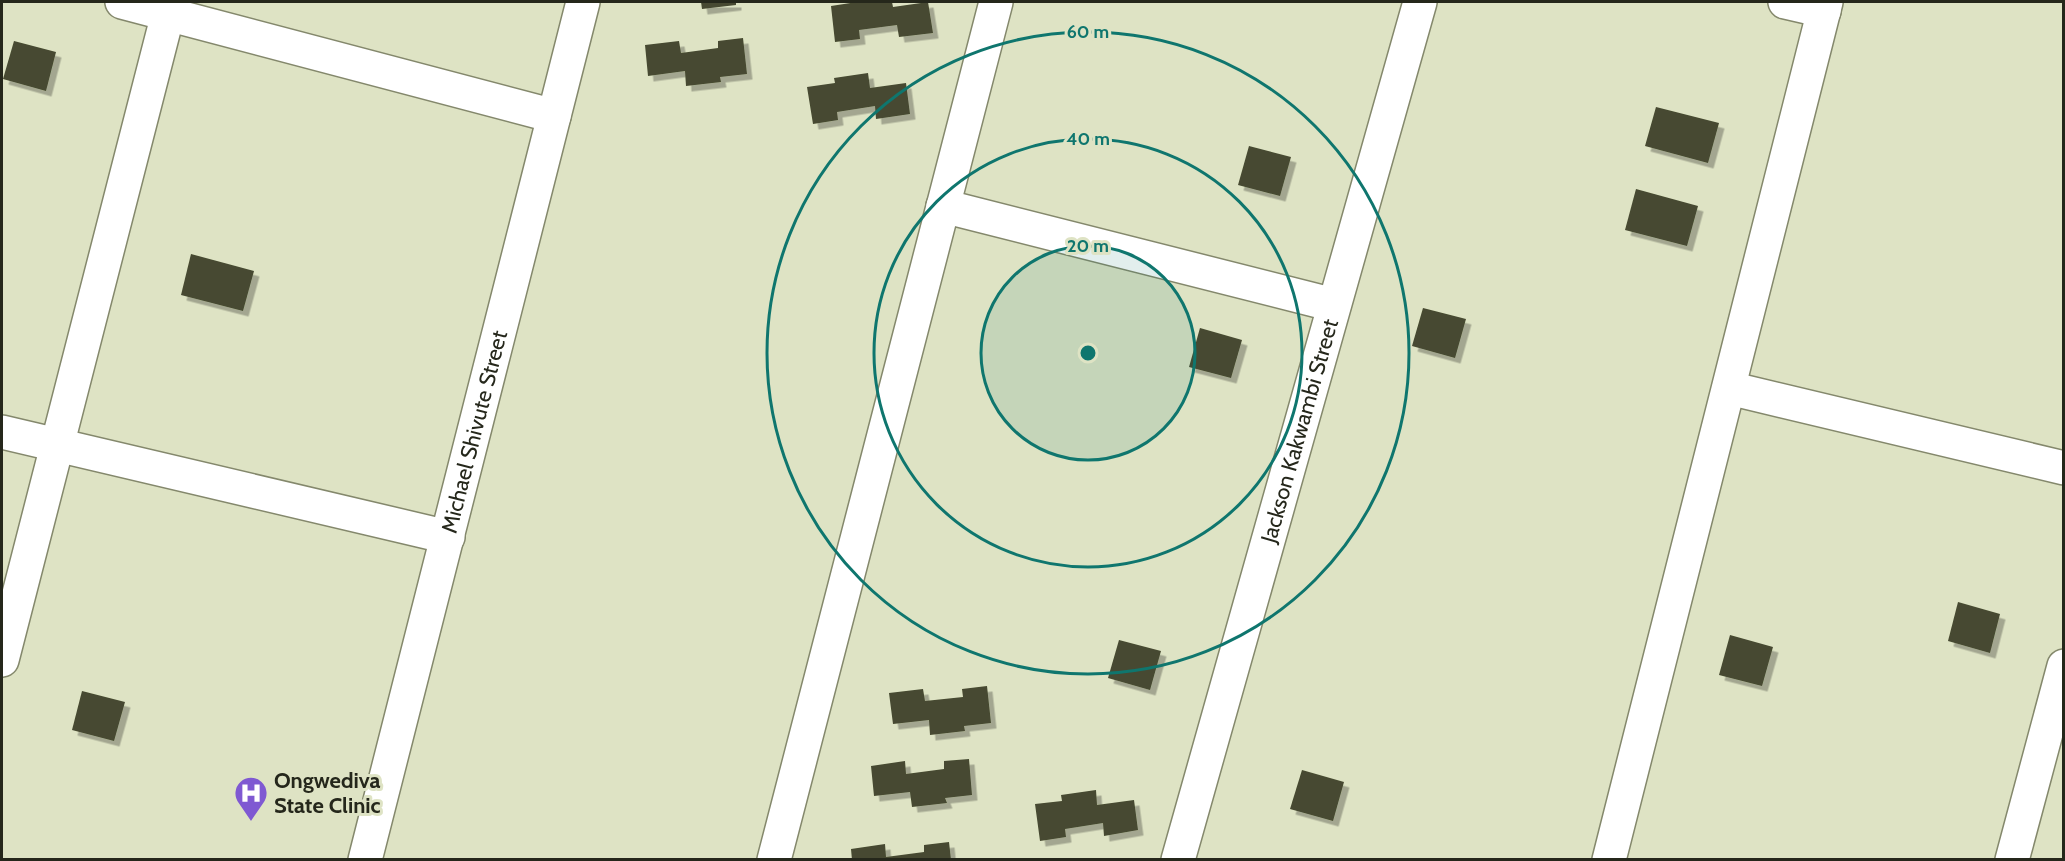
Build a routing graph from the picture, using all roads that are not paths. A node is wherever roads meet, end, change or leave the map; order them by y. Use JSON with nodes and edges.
{"nodes":[{"id":1,"x":122,"y":2,"type":"edge"},
{"id":2,"x":583,"y":2,"type":"edge"},
{"id":3,"x":996,"y":2,"type":"edge"},
{"id":4,"x":1420,"y":2,"type":"edge"},
{"id":5,"x":1785,"y":2,"type":"edge"},
{"id":6,"x":1825,"y":6,"type":"edge"},
{"id":7,"x":170,"y":8,"type":"edge"},
{"id":8,"x":554,"y":116,"type":"junction"},
{"id":9,"x":944,"y":206,"type":"junction"},
{"id":10,"x":1334,"y":305,"type":"junction"},
{"id":11,"x":1729,"y":388,"type":"junction"},
{"id":12,"x":2,"y":432,"type":"edge"},
{"id":13,"x":58,"y":447,"type":"junction"},
{"id":14,"x":2064,"y":468,"type":"edge"},
{"id":15,"x":448,"y":537,"type":"junction"},
{"id":16,"x":2,"y":660,"type":"edge"},
{"id":17,"x":2064,"y":666,"type":"edge"},
{"id":18,"x":365,"y":860,"type":"edge"},
{"id":19,"x":774,"y":860,"type":"edge"},
{"id":20,"x":1178,"y":860,"type":"edge"},
{"id":21,"x":1609,"y":860,"type":"edge"},
{"id":22,"x":2012,"y":860,"type":"edge"}],
"edges":[{"from":1,"to":7,"type":"street"},
{"from":2,"to":8,"type":"street","name":"Michael Shivute Street"},
{"from":3,"to":9,"type":"street"},
{"from":4,"to":10,"type":"street","name":"Jackson Kakwambi Street"},
{"from":5,"to":6,"type":"street"},
{"from":6,"to":11,"type":"street"},
{"from":7,"to":8,"type":"street"},
{"from":7,"to":13,"type":"street"},
{"from":8,"to":15,"type":"street","name":"Michael Shivute Street"},
{"from":9,"to":10,"type":"street"},
{"from":9,"to":19,"type":"street"},
{"from":10,"to":20,"type":"street","name":"Jackson Kakwambi Street"},
{"from":11,"to":14,"type":"street"},
{"from":11,"to":21,"type":"street"},
{"from":12,"to":13,"type":"street"},
{"from":13,"to":15,"type":"street"},
{"from":13,"to":16,"type":"street"},
{"from":15,"to":18,"type":"street","name":"Michael Shivute Street"},
{"from":17,"to":22,"type":"street"}]}
